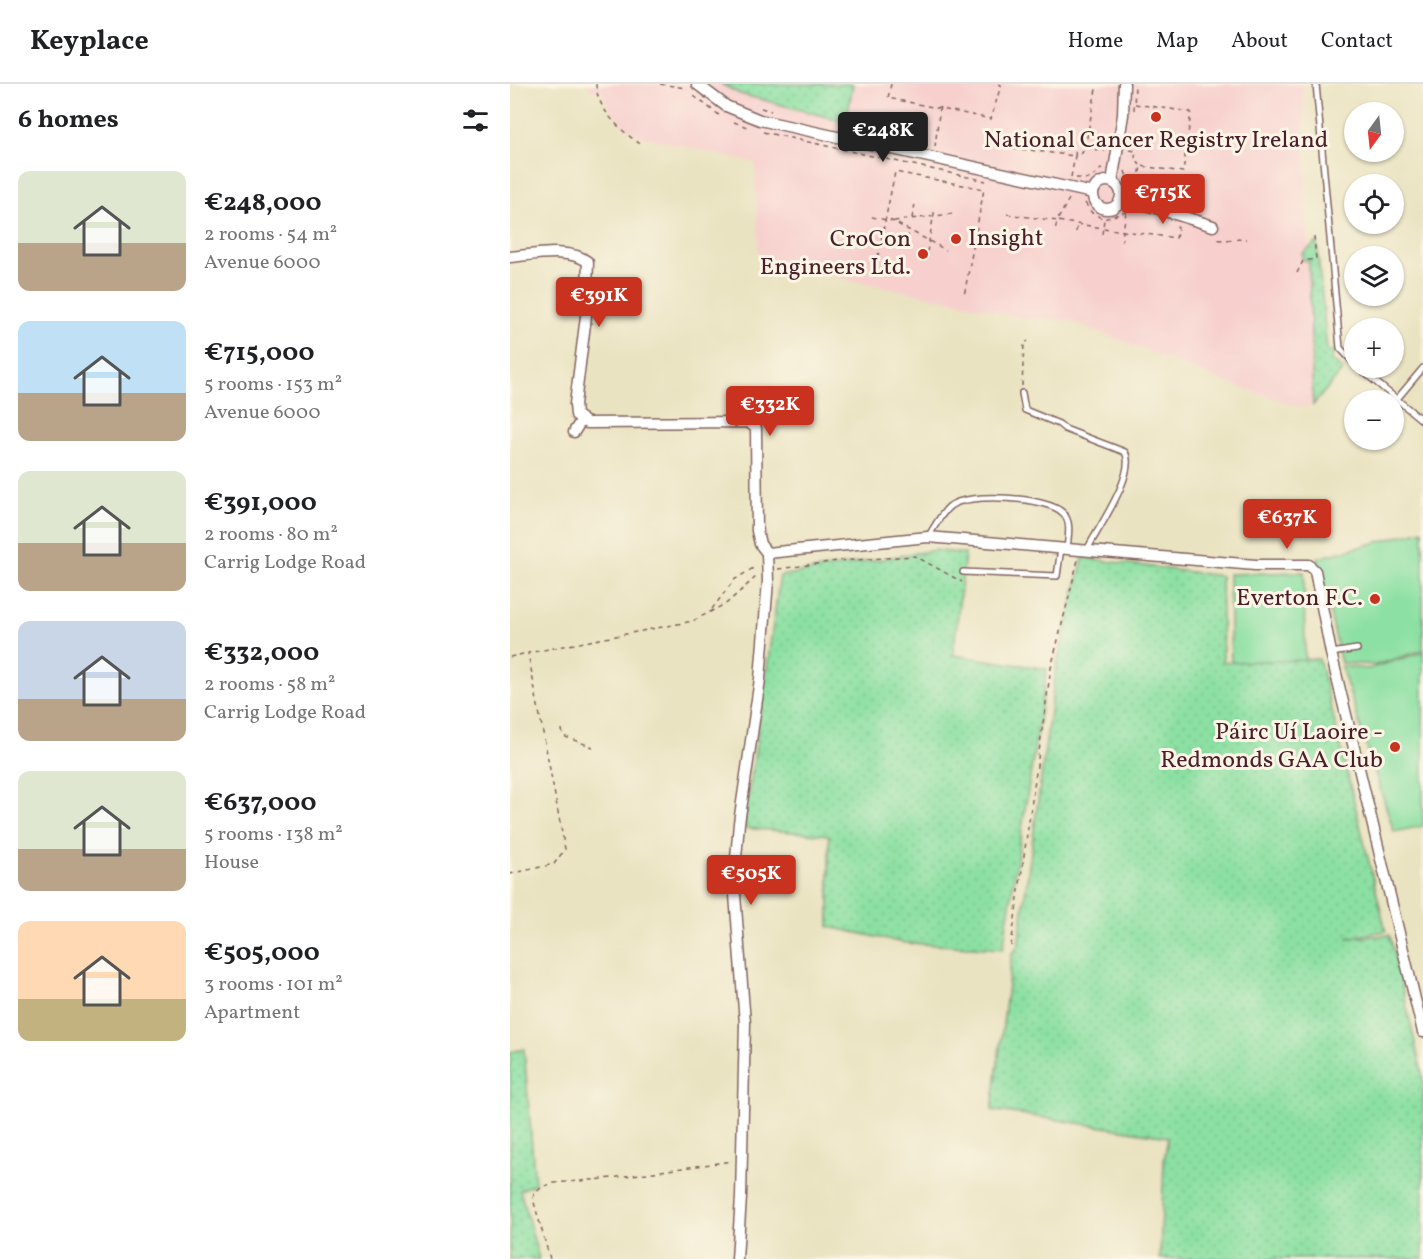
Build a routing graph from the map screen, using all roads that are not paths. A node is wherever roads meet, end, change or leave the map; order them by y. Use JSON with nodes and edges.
{"nodes":[{"id":1,"x":698,"y":84,"type":"edge"},
{"id":2,"x":1124,"y":84,"type":"edge"},
{"id":3,"x":1316,"y":84,"type":"edge"},
{"id":4,"x":1112,"y":182,"type":"junction"},
{"id":5,"x":1093,"y":193,"type":"junction"},
{"id":6,"x":1121,"y":197,"type":"junction"},
{"id":7,"x":1213,"y":226,"type":"dead end"},
{"id":8,"x":510,"y":257,"type":"edge"},
{"id":9,"x":1344,"y":352,"type":"edge"},
{"id":10,"x":1423,"y":368,"type":"edge"},
{"id":11,"x":1371,"y":378,"type":"edge"},
{"id":12,"x":1386,"y":390,"type":"edge"},
{"id":13,"x":1404,"y":391,"type":"edge"},
{"id":14,"x":1022,"y":393,"type":"road end"},
{"id":15,"x":1404,"y":405,"type":"edge"},
{"id":16,"x":582,"y":419,"type":"junction"},
{"id":17,"x":1423,"y":421,"type":"edge"},
{"id":18,"x":574,"y":432,"type":"dead end"},
{"id":19,"x":928,"y":537,"type":"junction"},
{"id":20,"x":1064,"y":548,"type":"junction"},
{"id":21,"x":1083,"y":550,"type":"junction"},
{"id":22,"x":767,"y":558,"type":"junction"},
{"id":23,"x":963,"y":572,"type":"dead end"},
{"id":24,"x":1357,"y":649,"type":"dead end"},
{"id":25,"x":1331,"y":653,"type":"junction"},
{"id":26,"x":1423,"y":1032,"type":"edge"},
{"id":27,"x":737,"y":1259,"type":"edge"}],
"edges":[{"from":1,"to":5,"type":"street"},
{"from":2,"to":4,"type":"street"},
{"from":3,"to":9,"type":"lane"},
{"from":4,"to":5,"type":"street"},
{"from":4,"to":6,"type":"street"},
{"from":5,"to":6,"type":"street"},
{"from":6,"to":7,"type":"street"},
{"from":8,"to":16,"type":"street"},
{"from":10,"to":13,"type":"lane"},
{"from":11,"to":12,"type":"lane"},
{"from":14,"to":21,"type":"lane"},
{"from":15,"to":17,"type":"lane"},
{"from":16,"to":18,"type":"street"},
{"from":16,"to":22,"type":"street"},
{"from":19,"to":20,"type":"street"},
{"from":19,"to":20,"type":"lane"},
{"from":19,"to":22,"type":"street"},
{"from":20,"to":21,"type":"street"},
{"from":20,"to":23,"type":"lane"},
{"from":21,"to":25,"type":"street"},
{"from":22,"to":27,"type":"street"},
{"from":24,"to":25,"type":"lane"},
{"from":25,"to":26,"type":"street"}]}
